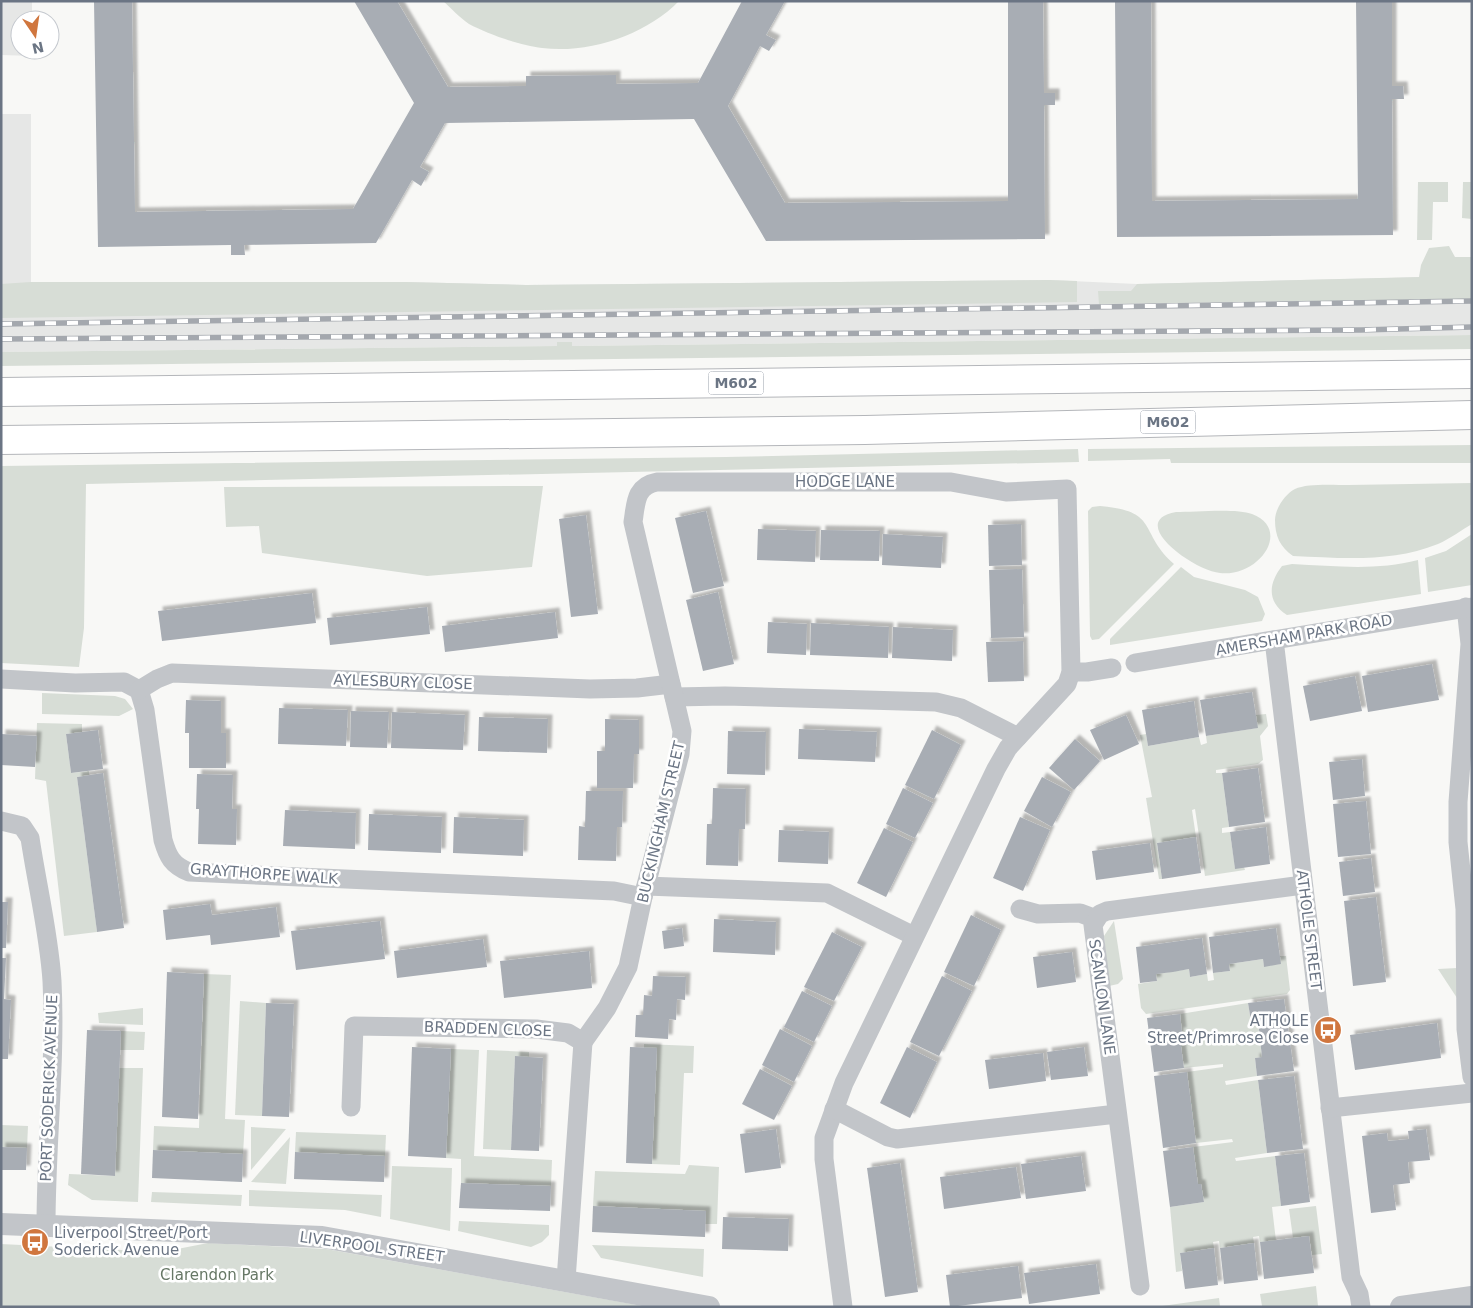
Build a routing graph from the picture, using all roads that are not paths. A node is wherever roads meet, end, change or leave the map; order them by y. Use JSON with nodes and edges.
{"nodes":[{"id":1,"x":1472,"y":374,"type":"edge"},
{"id":2,"x":1,"y":392,"type":"edge"},
{"id":3,"x":1472,"y":415,"type":"edge"},
{"id":4,"x":1,"y":440,"type":"edge"},
{"id":5,"x":636,"y":505,"type":"joint"},
{"id":6,"x":1469,"y":607,"type":"edge"},
{"id":7,"x":1274,"y":640,"type":"junction"},
{"id":8,"x":1135,"y":663,"type":"dead end"},
{"id":9,"x":1112,"y":668,"type":"dead end"},
{"id":10,"x":1071,"y":672,"type":"junction"},
{"id":11,"x":1,"y":679,"type":"edge"},
{"id":12,"x":139,"y":690,"type":"junction"},
{"id":13,"x":672,"y":690,"type":"junction"},
{"id":14,"x":1018,"y":737,"type":"junction"},
{"id":15,"x":1,"y":821,"type":"edge"},
{"id":16,"x":1303,"y":885,"type":"junction"},
{"id":17,"x":644,"y":891,"type":"junction"},
{"id":18,"x":1020,"y":909,"type":"dead end"},
{"id":19,"x":1096,"y":919,"type":"junction"},
{"id":20,"x":914,"y":936,"type":"junction"},
{"id":21,"x":583,"y":1042,"type":"junction"},
{"id":22,"x":1472,"y":1077,"type":"edge"},
{"id":23,"x":1472,"y":1093,"type":"edge"},
{"id":24,"x":351,"y":1107,"type":"dead end"},
{"id":25,"x":1330,"y":1108,"type":"junction"},
{"id":26,"x":834,"y":1109,"type":"junction"},
{"id":27,"x":1117,"y":1114,"type":"junction"},
{"id":28,"x":1,"y":1224,"type":"edge"},
{"id":29,"x":46,"y":1225,"type":"junction"},
{"id":30,"x":566,"y":1280,"type":"junction"},
{"id":31,"x":1140,"y":1286,"type":"dead end"},
{"id":32,"x":1472,"y":1296,"type":"edge"},
{"id":33,"x":709,"y":1307,"type":"edge"},
{"id":34,"x":843,"y":1307,"type":"edge"},
{"id":35,"x":1362,"y":1307,"type":"edge"},
{"id":36,"x":1400,"y":1307,"type":"edge"}],
"edges":[{"from":1,"to":2,"type":"highway","number":"M602"},
{"from":3,"to":4,"type":"highway","number":"M602"},
{"from":5,"to":10,"type":"street","name":"HODGE LANE"},
{"from":5,"to":13,"type":"street","name":"BUCKINGHAM STREET"},
{"from":6,"to":7,"type":"street","name":"AMERSHAM PARK ROAD"},
{"from":6,"to":22,"type":"street"},
{"from":7,"to":8,"type":"street","name":"AMERSHAM PARK ROAD"},
{"from":7,"to":16,"type":"street","name":"ATHOLE STREET"},
{"from":9,"to":10,"type":"street"},
{"from":10,"to":14,"type":"street"},
{"from":11,"to":12,"type":"street"},
{"from":12,"to":13,"type":"street","name":"AYLESBURY CLOSE"},
{"from":12,"to":17,"type":"street","name":"GRAYTHORPE WALK"},
{"from":13,"to":14,"type":"street","name":"AYLESBURY CLOSE"},
{"from":13,"to":17,"type":"street","name":"BUCKINGHAM STREET"},
{"from":14,"to":20,"type":"street"},
{"from":15,"to":29,"type":"street","name":"PORT SODERICK AVENUE"},
{"from":16,"to":19,"type":"street","name":"SCANLON LANE"},
{"from":16,"to":25,"type":"street","name":"ATHOLE STREET"},
{"from":17,"to":20,"type":"street","name":"GRAYTHORPE WALK"},
{"from":17,"to":21,"type":"street","name":"BUCKINGHAM STREET"},
{"from":18,"to":19,"type":"street"},
{"from":19,"to":27,"type":"street","name":"SCANLON LANE"},
{"from":20,"to":26,"type":"street"},
{"from":21,"to":24,"type":"street","name":"BRADDEN CLOSE"},
{"from":21,"to":30,"type":"street"},
{"from":23,"to":25,"type":"street"},
{"from":25,"to":35,"type":"street","name":"ATHOLE STREET"},
{"from":26,"to":27,"type":"street"},
{"from":26,"to":34,"type":"street"},
{"from":27,"to":31,"type":"street","name":"SCANLON LANE"},
{"from":28,"to":29,"type":"street","name":"LIVERPOOL STREET"},
{"from":29,"to":30,"type":"street","name":"LIVERPOOL STREET"},
{"from":30,"to":33,"type":"street","name":"LIVERPOOL STREET"},
{"from":32,"to":36,"type":"street"}]}
